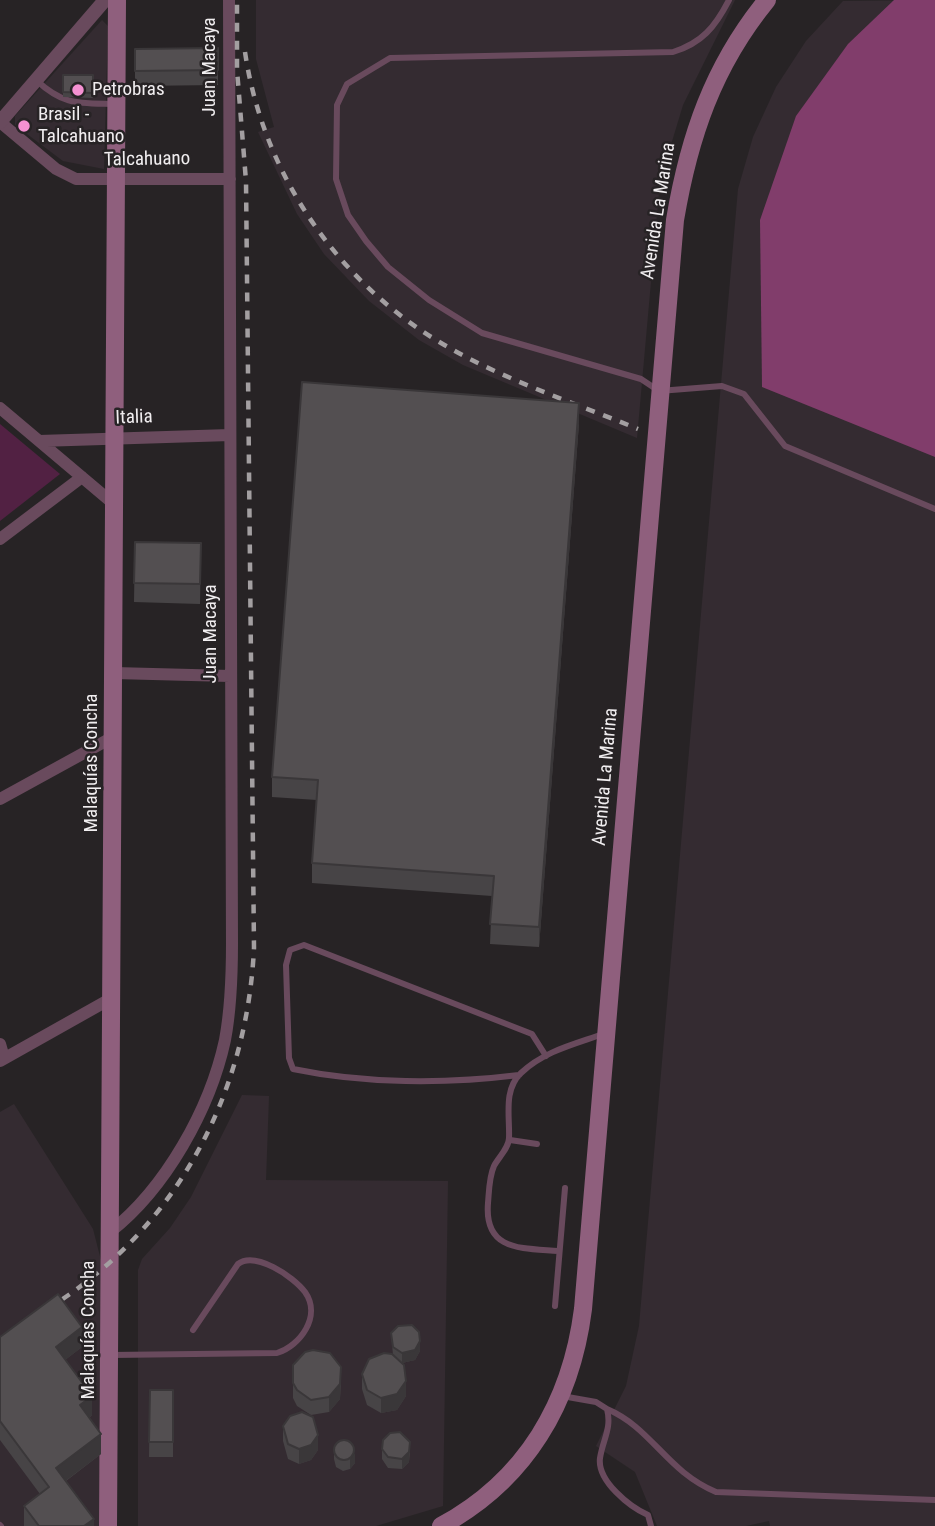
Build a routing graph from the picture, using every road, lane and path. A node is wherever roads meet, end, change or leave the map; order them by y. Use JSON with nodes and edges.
{"nodes":[{"id":1,"x":105,"y":0,"type":"edge"},
{"id":2,"x":117,"y":0,"type":"edge"},
{"id":3,"x":229,"y":0,"type":"edge"},
{"id":4,"x":729,"y":0,"type":"edge"},
{"id":5,"x":767,"y":0,"type":"edge"},
{"id":6,"x":36,"y":80,"type":"junction"},
{"id":7,"x":117,"y":104,"type":"junction"},
{"id":8,"x":0,"y":122,"type":"edge"},
{"id":9,"x":230,"y":179,"type":"junction"},
{"id":10,"x":117,"y":181,"type":"junction"},
{"id":11,"x":659,"y":391,"type":"junction"},
{"id":12,"x":0,"y":408,"type":"edge"},
{"id":13,"x":230,"y":435,"type":"junction"},
{"id":14,"x":115,"y":438,"type":"junction"},
{"id":15,"x":39,"y":441,"type":"junction"},
{"id":16,"x":82,"y":477,"type":"junction"},
{"id":17,"x":115,"y":505,"type":"junction"},
{"id":18,"x":935,"y":509,"type":"edge"},
{"id":19,"x":0,"y":539,"type":"edge"},
{"id":20,"x":114,"y":673,"type":"junction"},
{"id":21,"x":230,"y":676,"type":"junction"},
{"id":22,"x":113,"y":737,"type":"junction"},
{"id":23,"x":0,"y":799,"type":"edge"},
{"id":24,"x":112,"y":998,"type":"junction"},
{"id":25,"x":605,"y":1033,"type":"junction"},
{"id":26,"x":0,"y":1044,"type":"edge"},
{"id":27,"x":546,"y":1056,"type":"junction"},
{"id":28,"x":2,"y":1060,"type":"edge"},
{"id":29,"x":519,"y":1074,"type":"junction"},
{"id":30,"x":510,"y":1140,"type":"junction"},
{"id":31,"x":537,"y":1144,"type":"dead end"},
{"id":32,"x":565,"y":1188,"type":"dead end"},
{"id":33,"x":110,"y":1232,"type":"junction"},
{"id":34,"x":558,"y":1251,"type":"junction"},
{"id":35,"x":555,"y":1306,"type":"dead end"},
{"id":36,"x":193,"y":1330,"type":"dead end"},
{"id":37,"x":109,"y":1356,"type":"junction"},
{"id":38,"x":562,"y":1396,"type":"junction"},
{"id":39,"x":607,"y":1409,"type":"junction"},
{"id":40,"x":935,"y":1500,"type":"edge"},
{"id":41,"x":108,"y":1526,"type":"edge"},
{"id":42,"x":441,"y":1526,"type":"edge"},
{"id":43,"x":651,"y":1526,"type":"edge"}],
"edges":[{"from":1,"to":6,"type":"street"},
{"from":2,"to":7,"type":"main road","name":"Malaquías Concha"},
{"from":3,"to":9,"type":"street","name":"Juan Macaya"},
{"from":4,"to":11,"type":"lane"},
{"from":5,"to":11,"type":"main road","name":"Avenida La Marina"},
{"from":6,"to":7,"type":"lane"},
{"from":6,"to":8,"type":"street"},
{"from":7,"to":10,"type":"main road","name":"Malaquías Concha"},
{"from":8,"to":10,"type":"street","name":"Talcahuano"},
{"from":9,"to":10,"type":"street","name":"Talcahuano"},
{"from":9,"to":13,"type":"street","name":"Juan Macaya"},
{"from":10,"to":14,"type":"main road","name":"Malaquías Concha"},
{"from":11,"to":18,"type":"lane"},
{"from":11,"to":25,"type":"main road","name":"Avenida La Marina"},
{"from":12,"to":15,"type":"street"},
{"from":13,"to":14,"type":"street","name":"Italia"},
{"from":13,"to":21,"type":"street","name":"Juan Macaya"},
{"from":14,"to":15,"type":"street","name":"Italia"},
{"from":14,"to":17,"type":"main road","name":"Malaquías Concha"},
{"from":15,"to":16,"type":"street"},
{"from":16,"to":17,"type":"street"},
{"from":16,"to":19,"type":"street"},
{"from":17,"to":20,"type":"main road","name":"Malaquías Concha"},
{"from":20,"to":21,"type":"street"},
{"from":20,"to":22,"type":"main road","name":"Malaquías Concha"},
{"from":21,"to":33,"type":"street","name":"Juan Macaya"},
{"from":22,"to":23,"type":"street"},
{"from":22,"to":24,"type":"main road","name":"Malaquías Concha"},
{"from":24,"to":28,"type":"street"},
{"from":24,"to":33,"type":"main road","name":"Malaquías Concha"},
{"from":25,"to":27,"type":"lane"},
{"from":25,"to":38,"type":"main road","name":"Avenida La Marina"},
{"from":26,"to":28,"type":"street"},
{"from":27,"to":29,"type":"lane"},
{"from":27,"to":29,"type":"lane"},
{"from":29,"to":30,"type":"lane"},
{"from":30,"to":31,"type":"lane"},
{"from":30,"to":34,"type":"lane"},
{"from":32,"to":34,"type":"lane"},
{"from":33,"to":37,"type":"main road","name":"Malaquías Concha"},
{"from":34,"to":35,"type":"lane"},
{"from":36,"to":37,"type":"lane"},
{"from":37,"to":41,"type":"main road","name":"Malaquías Concha"},
{"from":38,"to":39,"type":"lane"},
{"from":38,"to":42,"type":"main road","name":"Avenida La Marina"},
{"from":39,"to":40,"type":"lane"},
{"from":39,"to":43,"type":"lane"}]}
